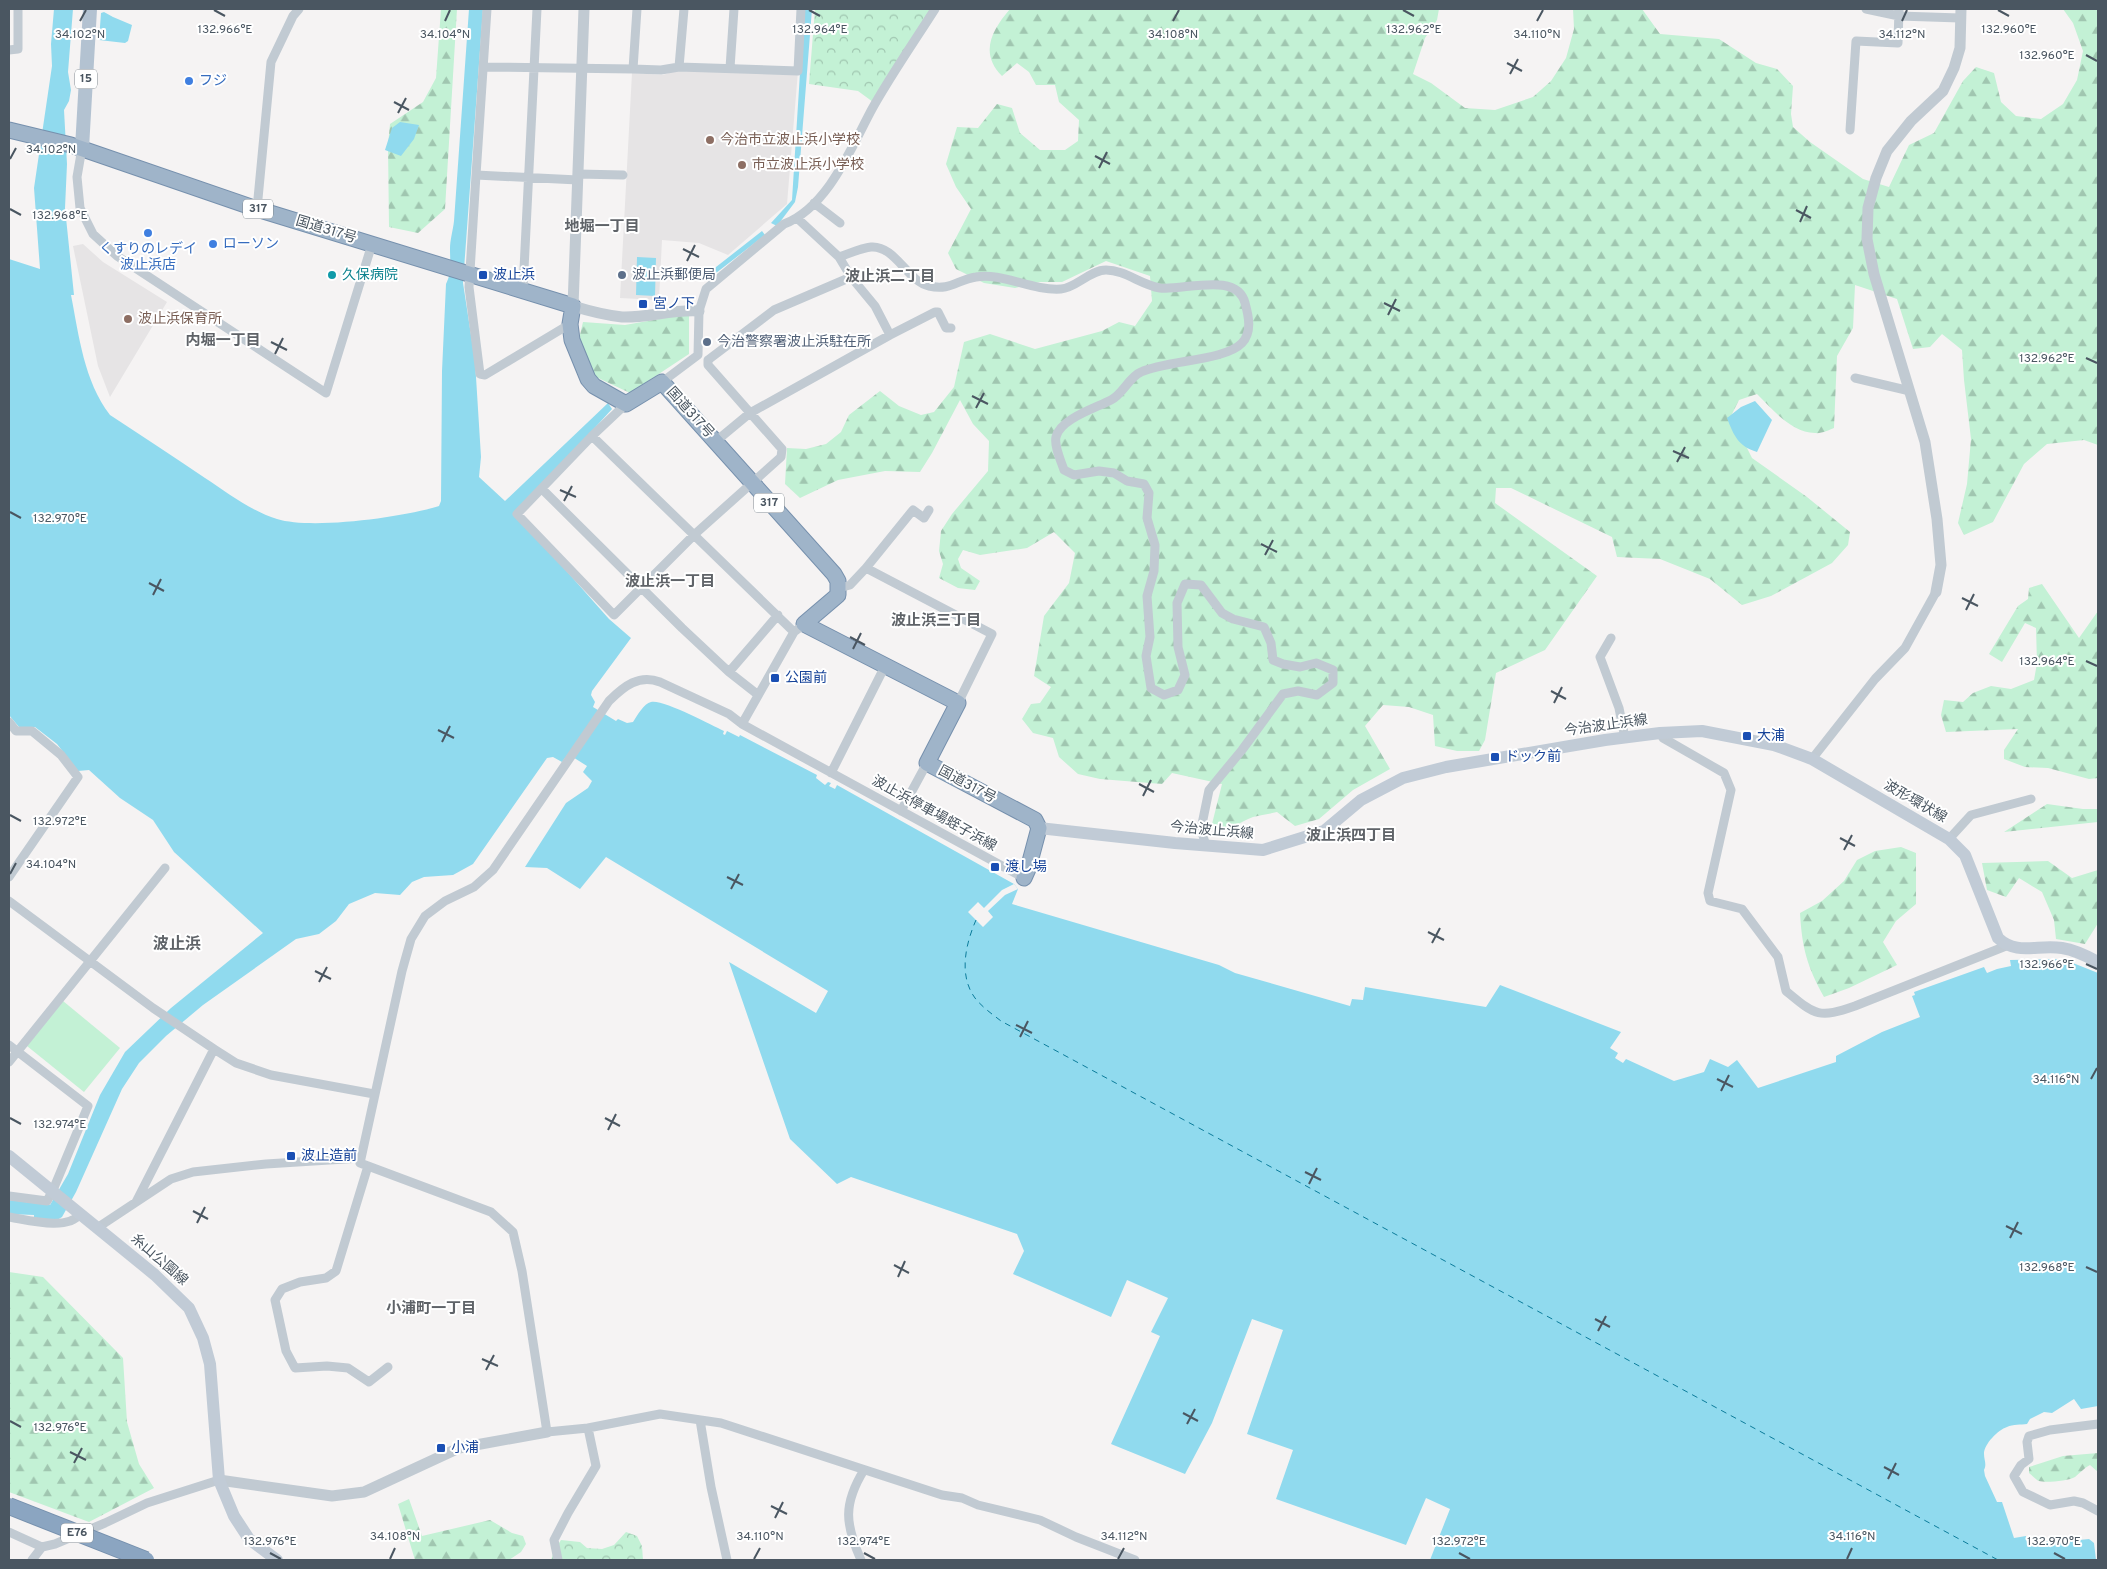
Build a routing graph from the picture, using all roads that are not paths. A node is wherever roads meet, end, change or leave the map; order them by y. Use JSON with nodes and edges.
{"nodes":[{"id":1,"x":18,"y":9,"type":"edge"},
{"id":2,"x":90,"y":9,"type":"edge"},
{"id":3,"x":299,"y":9,"type":"edge"},
{"id":4,"x":487,"y":9,"type":"edge"},
{"id":5,"x":537,"y":9,"type":"edge"},
{"id":6,"x":584,"y":9,"type":"edge"},
{"id":7,"x":637,"y":9,"type":"edge"},
{"id":8,"x":684,"y":9,"type":"edge"},
{"id":9,"x":734,"y":9,"type":"edge"},
{"id":10,"x":801,"y":9,"type":"edge"},
{"id":11,"x":935,"y":9,"type":"edge"},
{"id":12,"x":1866,"y":9,"type":"edge"},
{"id":13,"x":1899,"y":12,"type":"edge"},
{"id":14,"x":1960,"y":13,"type":"edge"},
{"id":15,"x":9,"y":50,"type":"edge"},
{"id":16,"x":484,"y":67,"type":"junction"},
{"id":17,"x":679,"y":67,"type":"junction"},
{"id":18,"x":533,"y":68,"type":"junction"},
{"id":19,"x":730,"y":68,"type":"junction"},
{"id":20,"x":581,"y":69,"type":"junction"},
{"id":21,"x":633,"y":69,"type":"junction"},
{"id":22,"x":9,"y":130,"type":"edge"},
{"id":23,"x":1850,"y":130,"type":"dead end"},
{"id":24,"x":76,"y":146,"type":"junction"},
{"id":25,"x":476,"y":175,"type":"junction"},
{"id":26,"x":623,"y":175,"type":"dead end"},
{"id":27,"x":578,"y":177,"type":"junction"},
{"id":28,"x":529,"y":178,"type":"junction"},
{"id":29,"x":814,"y":203,"type":"junction"},
{"id":30,"x":257,"y":209,"type":"junction"},
{"id":31,"x":798,"y":219,"type":"junction"},
{"id":32,"x":840,"y":223,"type":"dead end"},
{"id":33,"x":372,"y":244,"type":"junction"},
{"id":34,"x":838,"y":257,"type":"junction"},
{"id":35,"x":469,"y":272,"type":"junction"},
{"id":36,"x":851,"y":277,"type":"junction"},
{"id":37,"x":523,"y":289,"type":"junction"},
{"id":38,"x":573,"y":306,"type":"junction"},
{"id":39,"x":699,"y":311,"type":"junction"},
{"id":40,"x":570,"y":324,"type":"junction"},
{"id":41,"x":951,"y":328,"type":"dead end"},
{"id":42,"x":890,"y":335,"type":"junction"},
{"id":43,"x":698,"y":355,"type":"junction"},
{"id":44,"x":708,"y":360,"type":"junction"},
{"id":45,"x":1854,"y":378,"type":"dead end"},
{"id":46,"x":662,"y":382,"type":"junction"},
{"id":47,"x":1910,"y":391,"type":"junction"},
{"id":48,"x":626,"y":404,"type":"junction"},
{"id":49,"x":750,"y":413,"type":"junction"},
{"id":50,"x":592,"y":436,"type":"junction"},
{"id":51,"x":715,"y":442,"type":"junction"},
{"id":52,"x":751,"y":483,"type":"junction"},
{"id":53,"x":542,"y":489,"type":"junction"},
{"id":54,"x":930,"y":510,"type":"dead end"},
{"id":55,"x":695,"y":534,"type":"junction"},
{"id":56,"x":866,"y":568,"type":"junction"},
{"id":57,"x":641,"y":588,"type":"junction"},
{"id":58,"x":838,"y":588,"type":"junction"},
{"id":59,"x":1936,"y":592,"type":"joint"},
{"id":60,"x":778,"y":615,"type":"junction"},
{"id":61,"x":799,"y":628,"type":"junction"},
{"id":62,"x":1612,"y":638,"type":"dead end"},
{"id":63,"x":886,"y":666,"type":"junction"},
{"id":64,"x":729,"y":672,"type":"junction"},
{"id":65,"x":757,"y":694,"type":"junction"},
{"id":66,"x":958,"y":703,"type":"junction"},
{"id":67,"x":9,"y":722,"type":"edge"},
{"id":68,"x":742,"y":724,"type":"junction"},
{"id":69,"x":1660,"y":733,"type":"junction"},
{"id":70,"x":1625,"y":738,"type":"junction"},
{"id":71,"x":1812,"y":759,"type":"junction"},
{"id":72,"x":926,"y":763,"type":"junction"},
{"id":73,"x":831,"y":773,"type":"junction"},
{"id":74,"x":2031,"y":798,"type":"dead end"},
{"id":75,"x":901,"y":811,"type":"junction"},
{"id":76,"x":1039,"y":828,"type":"junction"},
{"id":77,"x":1949,"y":839,"type":"junction"},
{"id":78,"x":1206,"y":846,"type":"junction"},
{"id":79,"x":165,"y":868,"type":"dead end"},
{"id":80,"x":9,"y":877,"type":"edge"},
{"id":81,"x":1024,"y":878,"type":"joint"},
{"id":82,"x":9,"y":901,"type":"edge"},
{"id":83,"x":2006,"y":946,"type":"junction"},
{"id":84,"x":89,"y":961,"type":"junction"},
{"id":85,"x":2098,"y":962,"type":"edge"},
{"id":86,"x":9,"y":1045,"type":"edge"},
{"id":87,"x":214,"y":1049,"type":"junction"},
{"id":88,"x":17,"y":1052,"type":"junction"},
{"id":89,"x":9,"y":1062,"type":"edge"},
{"id":90,"x":374,"y":1094,"type":"junction"},
{"id":91,"x":9,"y":1156,"type":"edge"},
{"id":92,"x":361,"y":1158,"type":"junction"},
{"id":93,"x":368,"y":1166,"type":"junction"},
{"id":94,"x":53,"y":1190,"type":"junction"},
{"id":95,"x":9,"y":1196,"type":"edge"},
{"id":96,"x":136,"y":1202,"type":"junction"},
{"id":97,"x":80,"y":1214,"type":"junction"},
{"id":98,"x":9,"y":1217,"type":"edge"},
{"id":99,"x":97,"y":1228,"type":"junction"},
{"id":100,"x":388,"y":1367,"type":"dead end"},
{"id":101,"x":700,"y":1420,"type":"junction"},
{"id":102,"x":2098,"y":1424,"type":"edge"},
{"id":103,"x":588,"y":1428,"type":"junction"},
{"id":104,"x":547,"y":1432,"type":"junction"},
{"id":105,"x":864,"y":1470,"type":"junction"},
{"id":106,"x":219,"y":1480,"type":"junction"},
{"id":107,"x":9,"y":1506,"type":"edge"},
{"id":108,"x":2098,"y":1512,"type":"edge"},
{"id":109,"x":9,"y":1532,"type":"edge"},
{"id":110,"x":42,"y":1547,"type":"junction"},
{"id":111,"x":32,"y":1560,"type":"edge"},
{"id":112,"x":146,"y":1560,"type":"edge"},
{"id":113,"x":277,"y":1560,"type":"edge"},
{"id":114,"x":558,"y":1560,"type":"edge"},
{"id":115,"x":727,"y":1560,"type":"edge"},
{"id":116,"x":861,"y":1560,"type":"edge"},
{"id":117,"x":1135,"y":1560,"type":"edge"}],
"edges":[{"from":1,"to":15,"type":"street"},
{"from":2,"to":24,"type":"main road","number":"15"},
{"from":3,"to":30,"type":"street"},
{"from":4,"to":16,"type":"street"},
{"from":5,"to":18,"type":"street"},
{"from":6,"to":20,"type":"street"},
{"from":7,"to":21,"type":"street"},
{"from":8,"to":17,"type":"street"},
{"from":9,"to":19,"type":"street"},
{"from":10,"to":19,"type":"street"},
{"from":11,"to":29,"type":"street"},
{"from":12,"to":13,"type":"street"},
{"from":13,"to":14,"type":"street"},
{"from":13,"to":23,"type":"street"},
{"from":14,"to":47,"type":"street"},
{"from":16,"to":18,"type":"street"},
{"from":16,"to":25,"type":"street"},
{"from":17,"to":19,"type":"street"},
{"from":17,"to":21,"type":"street"},
{"from":18,"to":20,"type":"street"},
{"from":18,"to":28,"type":"street"},
{"from":20,"to":21,"type":"street"},
{"from":20,"to":27,"type":"street"},
{"from":22,"to":24,"type":"highway","name":"国道317号","number":"317"},
{"from":24,"to":30,"type":"highway","name":"国道317号","number":"317"},
{"from":24,"to":33,"type":"street"},
{"from":25,"to":28,"type":"street"},
{"from":25,"to":35,"type":"street"},
{"from":26,"to":27,"type":"street"},
{"from":27,"to":28,"type":"street"},
{"from":27,"to":38,"type":"street"},
{"from":28,"to":37,"type":"street"},
{"from":29,"to":31,"type":"street"},
{"from":29,"to":32,"type":"street"},
{"from":30,"to":33,"type":"highway","name":"国道317号","number":"317"},
{"from":31,"to":34,"type":"street"},
{"from":31,"to":39,"type":"street"},
{"from":33,"to":35,"type":"highway","name":"国道317号","number":"317"},
{"from":34,"to":36,"type":"street"},
{"from":34,"to":78,"type":"street"},
{"from":35,"to":37,"type":"highway","name":"国道317号","number":"317"},
{"from":35,"to":40,"type":"street"},
{"from":36,"to":42,"type":"street"},
{"from":36,"to":44,"type":"street"},
{"from":37,"to":38,"type":"highway","name":"国道317号","number":"317"},
{"from":38,"to":39,"type":"street"},
{"from":38,"to":40,"type":"highway"},
{"from":39,"to":43,"type":"street"},
{"from":40,"to":48,"type":"highway"},
{"from":41,"to":42,"type":"street"},
{"from":42,"to":49,"type":"street"},
{"from":43,"to":44,"type":"street"},
{"from":43,"to":46,"type":"street"},
{"from":44,"to":49,"type":"street"},
{"from":45,"to":47,"type":"street"},
{"from":46,"to":48,"type":"highway","name":"国道317号"},
{"from":46,"to":51,"type":"highway","name":"国道317号","number":"317"},
{"from":47,"to":59,"type":"street"},
{"from":48,"to":50,"type":"street"},
{"from":49,"to":51,"type":"street"},
{"from":49,"to":52,"type":"street"},
{"from":50,"to":53,"type":"street"},
{"from":50,"to":55,"type":"street"},
{"from":51,"to":52,"type":"highway","name":"国道317号","number":"317"},
{"from":52,"to":55,"type":"street"},
{"from":52,"to":58,"type":"highway","name":"国道317号","number":"317"},
{"from":53,"to":57,"type":"street"},
{"from":53,"to":57,"type":"street"},
{"from":54,"to":56,"type":"street"},
{"from":55,"to":57,"type":"street"},
{"from":55,"to":60,"type":"street"},
{"from":56,"to":58,"type":"street"},
{"from":56,"to":66,"type":"street"},
{"from":57,"to":64,"type":"street"},
{"from":58,"to":61,"type":"highway"},
{"from":59,"to":71,"type":"street"},
{"from":60,"to":61,"type":"street"},
{"from":60,"to":64,"type":"street"},
{"from":61,"to":63,"type":"highway"},
{"from":61,"to":65,"type":"street"},
{"from":62,"to":70,"type":"street"},
{"from":63,"to":66,"type":"highway"},
{"from":63,"to":73,"type":"street"},
{"from":64,"to":65,"type":"street"},
{"from":65,"to":68,"type":"street"},
{"from":66,"to":72,"type":"highway","name":"国道317号"},
{"from":67,"to":80,"type":"street"},
{"from":68,"to":73,"type":"street","name":"波止浜停車場蛭子浜線"},
{"from":68,"to":90,"type":"street","name":"波止浜停車場蛭子浜線"},
{"from":69,"to":70,"type":"main road","name":"今治波止浜線"},
{"from":69,"to":71,"type":"main road","name":"波形環状線"},
{"from":69,"to":83,"type":"street"},
{"from":70,"to":78,"type":"main road","name":"今治波止浜線"},
{"from":71,"to":77,"type":"main road","name":"波形環状線"},
{"from":72,"to":75,"type":"street"},
{"from":72,"to":76,"type":"highway","name":"国道317号"},
{"from":73,"to":75,"type":"street","name":"波止浜停車場蛭子浜線"},
{"from":74,"to":77,"type":"street"},
{"from":75,"to":81,"type":"street","name":"波止浜停車場蛭子浜線"},
{"from":76,"to":78,"type":"main road","name":"今治波止浜線"},
{"from":76,"to":81,"type":"highway"},
{"from":77,"to":83,"type":"main road","name":"波形環状線"},
{"from":79,"to":84,"type":"street"},
{"from":82,"to":84,"type":"street"},
{"from":83,"to":85,"type":"main road"},
{"from":84,"to":87,"type":"street"},
{"from":84,"to":88,"type":"street"},
{"from":86,"to":88,"type":"street"},
{"from":87,"to":90,"type":"street"},
{"from":87,"to":96,"type":"street"},
{"from":88,"to":89,"type":"street"},
{"from":88,"to":94,"type":"street"},
{"from":90,"to":92,"type":"street","name":"波止浜停車場蛭子浜線"},
{"from":91,"to":94,"type":"main road","name":"糸山公園線"},
{"from":92,"to":93,"type":"street"},
{"from":92,"to":96,"type":"street"},
{"from":93,"to":100,"type":"street"},
{"from":93,"to":104,"type":"street"},
{"from":94,"to":95,"type":"street"},
{"from":94,"to":97,"type":"main road","name":"糸山公園線"},
{"from":96,"to":99,"type":"street"},
{"from":97,"to":98,"type":"street"},
{"from":97,"to":99,"type":"main road","name":"糸山公園線"},
{"from":99,"to":106,"type":"main road","name":"糸山公園線"},
{"from":101,"to":103,"type":"street"},
{"from":101,"to":105,"type":"street"},
{"from":101,"to":115,"type":"street"},
{"from":102,"to":108,"type":"street"},
{"from":103,"to":104,"type":"street"},
{"from":103,"to":114,"type":"street"},
{"from":104,"to":106,"type":"street"},
{"from":105,"to":116,"type":"street"},
{"from":105,"to":117,"type":"street"},
{"from":106,"to":110,"type":"street"},
{"from":106,"to":113,"type":"main road","name":"糸山公園線"},
{"from":107,"to":112,"type":"highway","number":"E76","bridge":true},
{"from":109,"to":110,"type":"street"},
{"from":110,"to":111,"type":"street"}]}
